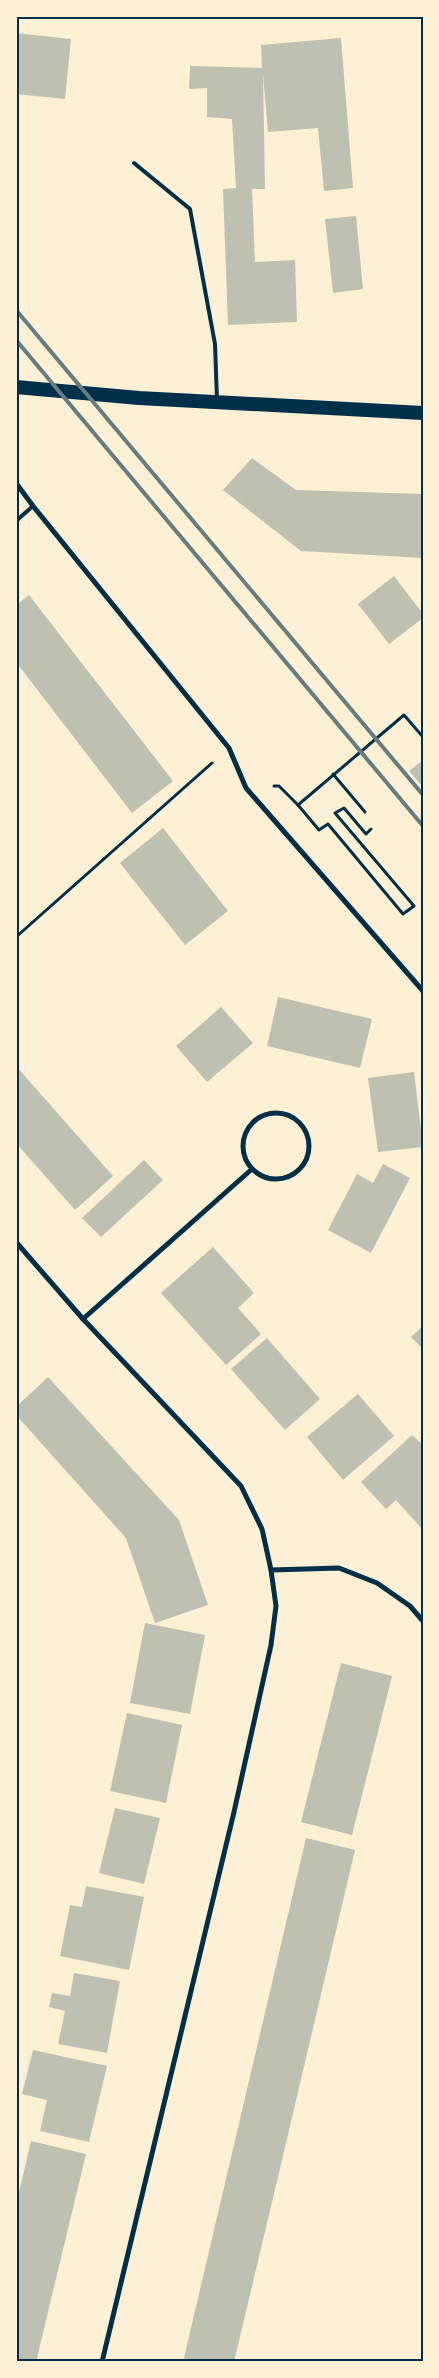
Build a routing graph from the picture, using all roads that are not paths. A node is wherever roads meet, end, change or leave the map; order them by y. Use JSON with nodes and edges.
{"nodes":[{"id":1,"x":134,"y":163,"type":"dead end"},
{"id":2,"x":16,"y":387,"type":"edge"},
{"id":3,"x":217,"y":402,"type":"junction"},
{"id":4,"x":423,"y":413,"type":"edge"},
{"id":5,"x":16,"y":482,"type":"edge"},
{"id":6,"x":33,"y":506,"type":"junction"},
{"id":7,"x":16,"y":521,"type":"edge"},
{"id":8,"x":423,"y":990,"type":"edge"},
{"id":9,"x":252,"y":1169,"type":"junction"},
{"id":10,"x":16,"y":1242,"type":"edge"},
{"id":11,"x":83,"y":1319,"type":"junction"},
{"id":12,"x":271,"y":1570,"type":"junction"},
{"id":13,"x":423,"y":1621,"type":"edge"},
{"id":14,"x":102,"y":2362,"type":"edge"}],
"edges":[{"from":1,"to":3,"type":"lane"},
{"from":2,"to":3,"type":"highway"},
{"from":3,"to":4,"type":"highway"},
{"from":5,"to":6,"type":"street"},
{"from":6,"to":7,"type":"lane"},
{"from":6,"to":8,"type":"street"},
{"from":9,"to":9,"type":"street"},
{"from":9,"to":11,"type":"street"},
{"from":10,"to":11,"type":"street"},
{"from":11,"to":12,"type":"street"},
{"from":12,"to":13,"type":"street"},
{"from":12,"to":14,"type":"street"}]}
